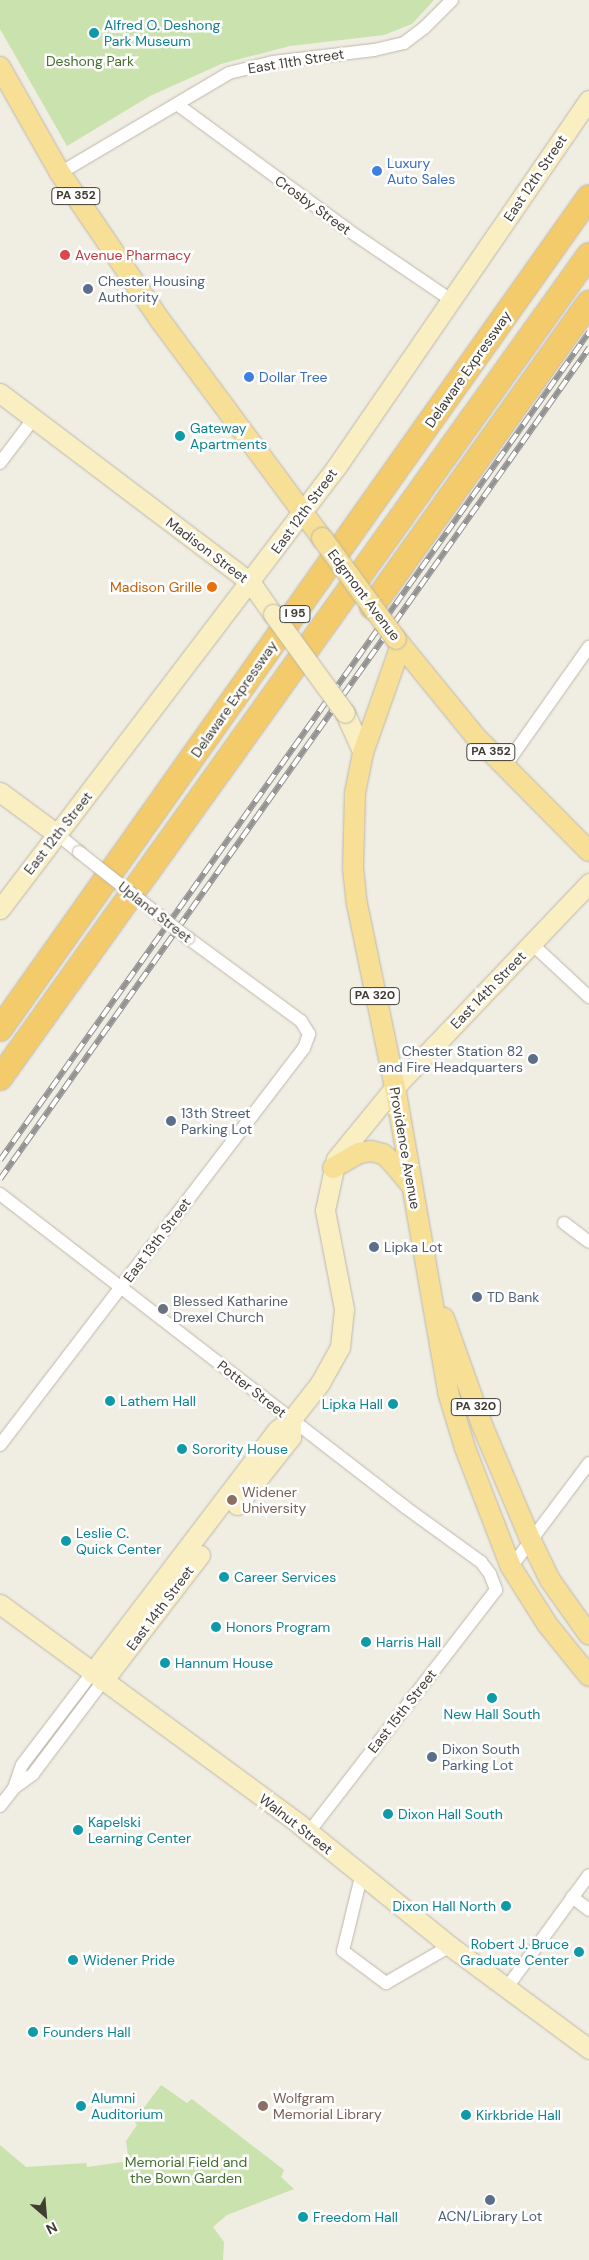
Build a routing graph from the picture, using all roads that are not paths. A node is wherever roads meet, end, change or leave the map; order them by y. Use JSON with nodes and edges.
{"nodes":[{"id":1,"x":452,"y":0,"type":"edge"},
{"id":2,"x":0,"y":67,"type":"edge"},
{"id":3,"x":589,"y":100,"type":"edge"},
{"id":4,"x":178,"y":105,"type":"junction"},
{"id":5,"x":60,"y":173,"type":"junction"},
{"id":6,"x":589,"y":197,"type":"edge"},
{"id":7,"x":589,"y":255,"type":"edge"},
{"id":8,"x":451,"y":300,"type":"junction"},
{"id":9,"x":589,"y":304,"type":"edge"},
{"id":10,"x":0,"y":392,"type":"edge"},
{"id":11,"x":34,"y":418,"type":"junction"},
{"id":12,"x":0,"y":463,"type":"edge"},
{"id":13,"x":303,"y":512,"type":"junction"},
{"id":14,"x":251,"y":583,"type":"junction"},
{"id":15,"x":372,"y":607,"type":"junction"},
{"id":16,"x":399,"y":642,"type":"junction"},
{"id":17,"x":589,"y":647,"type":"edge"},
{"id":18,"x":364,"y":753,"type":"junction"},
{"id":19,"x":505,"y":766,"type":"junction"},
{"id":20,"x":0,"y":792,"type":"edge"},
{"id":21,"x":57,"y":834,"type":"junction"},
{"id":22,"x":589,"y":851,"type":"edge"},
{"id":23,"x":589,"y":883,"type":"edge"},
{"id":24,"x":0,"y":909,"type":"edge"},
{"id":25,"x":532,"y":944,"type":"junction"},
{"id":26,"x":589,"y":997,"type":"edge"},
{"id":27,"x":0,"y":1029,"type":"edge"},
{"id":28,"x":309,"y":1034,"type":"joint"},
{"id":29,"x":0,"y":1078,"type":"edge"},
{"id":30,"x":395,"y":1087,"type":"junction"},
{"id":31,"x":333,"y":1168,"type":"junction"},
{"id":32,"x":412,"y":1187,"type":"junction"},
{"id":33,"x":1,"y":1194,"type":"edge"},
{"id":34,"x":564,"y":1224,"type":"dead end"},
{"id":35,"x":589,"y":1242,"type":"edge"},
{"id":36,"x":428,"y":1271,"type":"junction"},
{"id":37,"x":121,"y":1287,"type":"junction"},
{"id":38,"x":291,"y":1420,"type":"junction"},
{"id":39,"x":0,"y":1445,"type":"edge"},
{"id":40,"x":589,"y":1463,"type":"edge"},
{"id":41,"x":531,"y":1541,"type":"junction"},
{"id":42,"x":511,"y":1566,"type":"junction"},
{"id":43,"x":496,"y":1590,"type":"joint"},
{"id":44,"x":0,"y":1604,"type":"edge"},
{"id":45,"x":589,"y":1635,"type":"edge"},
{"id":46,"x":589,"y":1676,"type":"edge"},
{"id":47,"x":98,"y":1677,"type":"junction"},
{"id":48,"x":0,"y":1806,"type":"edge"},
{"id":49,"x":309,"y":1832,"type":"junction"},
{"id":50,"x":589,"y":1875,"type":"edge"},
{"id":51,"x":362,"y":1877,"type":"junction"},
{"id":52,"x":572,"y":1897,"type":"junction"},
{"id":53,"x":589,"y":1910,"type":"edge"},
{"id":54,"x":450,"y":1946,"type":"junction"},
{"id":55,"x":508,"y":1986,"type":"junction"},
{"id":56,"x":589,"y":2049,"type":"edge"}],
"edges":[{"from":1,"to":4,"type":"street","name":"East 11th Street"},
{"from":2,"to":5,"type":"main road","number":"PA 352"},
{"from":3,"to":8,"type":"street","name":"East 12th Street"},
{"from":4,"to":5,"type":"street","name":"East 11th Street"},
{"from":4,"to":8,"type":"street","name":"Crosby Street"},
{"from":5,"to":13,"type":"main road","name":"Edgmont Avenue","number":"PA 352"},
{"from":6,"to":27,"type":"highway","name":"Delaware Expressway","number":"I 95"},
{"from":7,"to":29,"type":"highway","number":"I 95"},
{"from":8,"to":13,"type":"street","name":"East 12th Street"},
{"from":9,"to":15,"type":"highway"},
{"from":10,"to":11,"type":"street","name":"Madison Street"},
{"from":11,"to":12,"type":"street"},
{"from":11,"to":14,"type":"street","name":"Madison Street"},
{"from":13,"to":14,"type":"street","name":"East 12th Street"},
{"from":13,"to":15,"type":"main road","name":"Edgmont Avenue","number":"PA 352","bridge":true},
{"from":14,"to":18,"type":"street","name":"Madison Street","bridge":true},
{"from":14,"to":21,"type":"street","name":"East 12th Street"},
{"from":15,"to":16,"type":"main road","name":"Edgmont Avenue","number":"PA 352","bridge":true},
{"from":16,"to":18,"type":"main road","name":"Providence Avenue"},
{"from":16,"to":19,"type":"main road","name":"Edgmont Avenue","number":"PA 352"},
{"from":17,"to":19,"type":"street"},
{"from":18,"to":30,"type":"main road","name":"Providence Avenue","number":"PA 320"},
{"from":19,"to":22,"type":"main road","name":"Edgmont Avenue","number":"PA 352"},
{"from":20,"to":21,"type":"street","name":"Upland Street"},
{"from":21,"to":24,"type":"street","name":"East 12th Street"},
{"from":21,"to":28,"type":"street","name":"Upland Street","bridge":true},
{"from":23,"to":25,"type":"street","name":"East 14th Street"},
{"from":25,"to":26,"type":"street"},
{"from":25,"to":30,"type":"street","name":"East 14th Street"},
{"from":28,"to":37,"type":"street","name":"East 13th Street"},
{"from":30,"to":31,"type":"street","name":"East 14th Street"},
{"from":30,"to":32,"type":"main road","name":"Providence Avenue"},
{"from":31,"to":32,"type":"main road"},
{"from":31,"to":38,"type":"street","name":"East 14th Street"},
{"from":32,"to":36,"type":"main road","name":"Providence Avenue","number":"PA 320"},
{"from":33,"to":37,"type":"street","name":"Potter Street"},
{"from":34,"to":35,"type":"street"},
{"from":36,"to":41,"type":"main road","name":"Providence Avenue","number":"PA 320"},
{"from":36,"to":42,"type":"main road","name":"Providence Avenue","number":"PA 320"},
{"from":37,"to":38,"type":"street","name":"Potter Street"},
{"from":37,"to":39,"type":"street","name":"East 13th Street"},
{"from":38,"to":43,"type":"street","name":"Potter Street"},
{"from":38,"to":47,"type":"street","name":"East 14th Street"},
{"from":40,"to":41,"type":"street"},
{"from":41,"to":42,"type":"street"},
{"from":41,"to":45,"type":"main road","name":"Providence Avenue","number":"PA 320"},
{"from":42,"to":46,"type":"main road","name":"Providence Avenue","number":"PA 320"},
{"from":43,"to":49,"type":"street","name":"East 15th Street"},
{"from":44,"to":47,"type":"street","name":"Walnut Street"},
{"from":47,"to":48,"type":"street","name":"East 14th Street"},
{"from":47,"to":49,"type":"street","name":"Walnut Street"},
{"from":49,"to":51,"type":"street","name":"Walnut Street"},
{"from":50,"to":52,"type":"street"},
{"from":51,"to":54,"type":"street","name":"Walnut Street"},
{"from":51,"to":54,"type":"street"},
{"from":52,"to":53,"type":"street"},
{"from":52,"to":55,"type":"street"},
{"from":54,"to":55,"type":"street","name":"Walnut Street"},
{"from":55,"to":56,"type":"street","name":"Walnut Street"}]}
